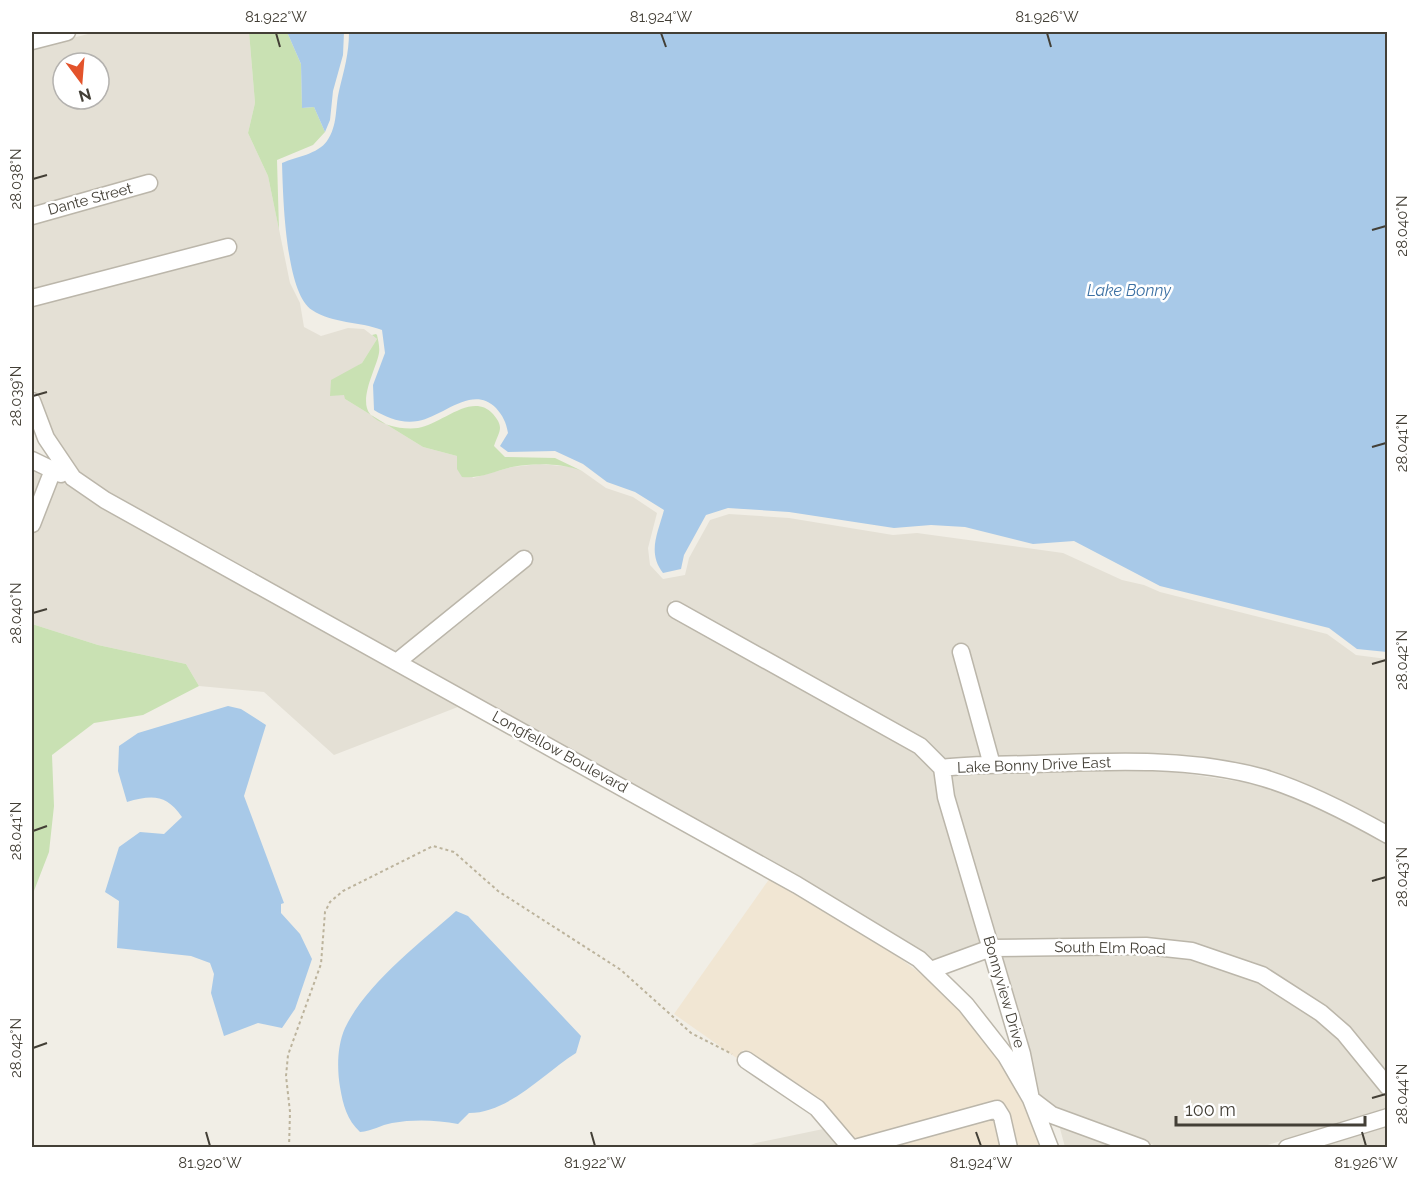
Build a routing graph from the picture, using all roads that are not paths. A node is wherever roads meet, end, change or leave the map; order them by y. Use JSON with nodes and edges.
{"nodes":[{"id":1,"x":66,"y":32,"type":"edge"},
{"id":2,"x":32,"y":41,"type":"edge"},
{"id":3,"x":150,"y":183,"type":"dead end"},
{"id":4,"x":32,"y":216,"type":"edge"},
{"id":5,"x":228,"y":248,"type":"dead end"},
{"id":6,"x":32,"y":298,"type":"edge"},
{"id":7,"x":32,"y":401,"type":"edge"},
{"id":8,"x":32,"y":460,"type":"edge"},
{"id":9,"x":53,"y":470,"type":"junction"},
{"id":10,"x":73,"y":478,"type":"junction"},
{"id":11,"x":32,"y":524,"type":"edge"},
{"id":12,"x":524,"y":559,"type":"dead end"},
{"id":13,"x":676,"y":610,"type":"dead end"},
{"id":14,"x":961,"y":652,"type":"dead end"},
{"id":15,"x":398,"y":661,"type":"junction"},
{"id":16,"x":992,"y":765,"type":"junction"},
{"id":17,"x":942,"y":768,"type":"junction"},
{"id":18,"x":1388,"y":835,"type":"edge"},
{"id":19,"x":992,"y":948,"type":"junction"},
{"id":20,"x":931,"y":970,"type":"junction"},
{"id":21,"x":746,"y":1060,"type":"road end"},
{"id":22,"x":1388,"y":1087,"type":"edge"},
{"id":23,"x":1031,"y":1098,"type":"junction"},
{"id":24,"x":1388,"y":1118,"type":"edge"},
{"id":25,"x":853,"y":1148,"type":"edge"},
{"id":26,"x":1010,"y":1148,"type":"edge"},
{"id":27,"x":1050,"y":1148,"type":"edge"},
{"id":28,"x":1142,"y":1148,"type":"edge"},
{"id":29,"x":1287,"y":1148,"type":"edge"}],
"edges":[{"from":1,"to":2,"type":"street"},
{"from":3,"to":4,"type":"street","name":"Dante Street"},
{"from":5,"to":6,"type":"street"},
{"from":7,"to":10,"type":"street","name":"Longfellow Boulevard"},
{"from":8,"to":9,"type":"street"},
{"from":9,"to":10,"type":"street"},
{"from":9,"to":11,"type":"street"},
{"from":10,"to":15,"type":"street","name":"Longfellow Boulevard"},
{"from":12,"to":15,"type":"street"},
{"from":13,"to":17,"type":"street","name":"Lake Bonny Drive East"},
{"from":14,"to":16,"type":"street"},
{"from":15,"to":20,"type":"street","name":"Longfellow Boulevard"},
{"from":16,"to":17,"type":"street","name":"Lake Bonny Drive East"},
{"from":16,"to":18,"type":"street","name":"Lake Bonny Drive East"},
{"from":17,"to":19,"type":"street","name":"Bonnyview Drive"},
{"from":19,"to":20,"type":"street","name":"South Elm Road"},
{"from":19,"to":22,"type":"street","name":"South Elm Road"},
{"from":19,"to":23,"type":"street","name":"Bonnyview Drive"},
{"from":20,"to":23,"type":"street","name":"Longfellow Boulevard"},
{"from":21,"to":25,"type":"street"},
{"from":23,"to":27,"type":"street","name":"Longfellow Boulevard"},
{"from":23,"to":28,"type":"street"},
{"from":24,"to":29,"type":"street"},
{"from":25,"to":26,"type":"street"}]}
